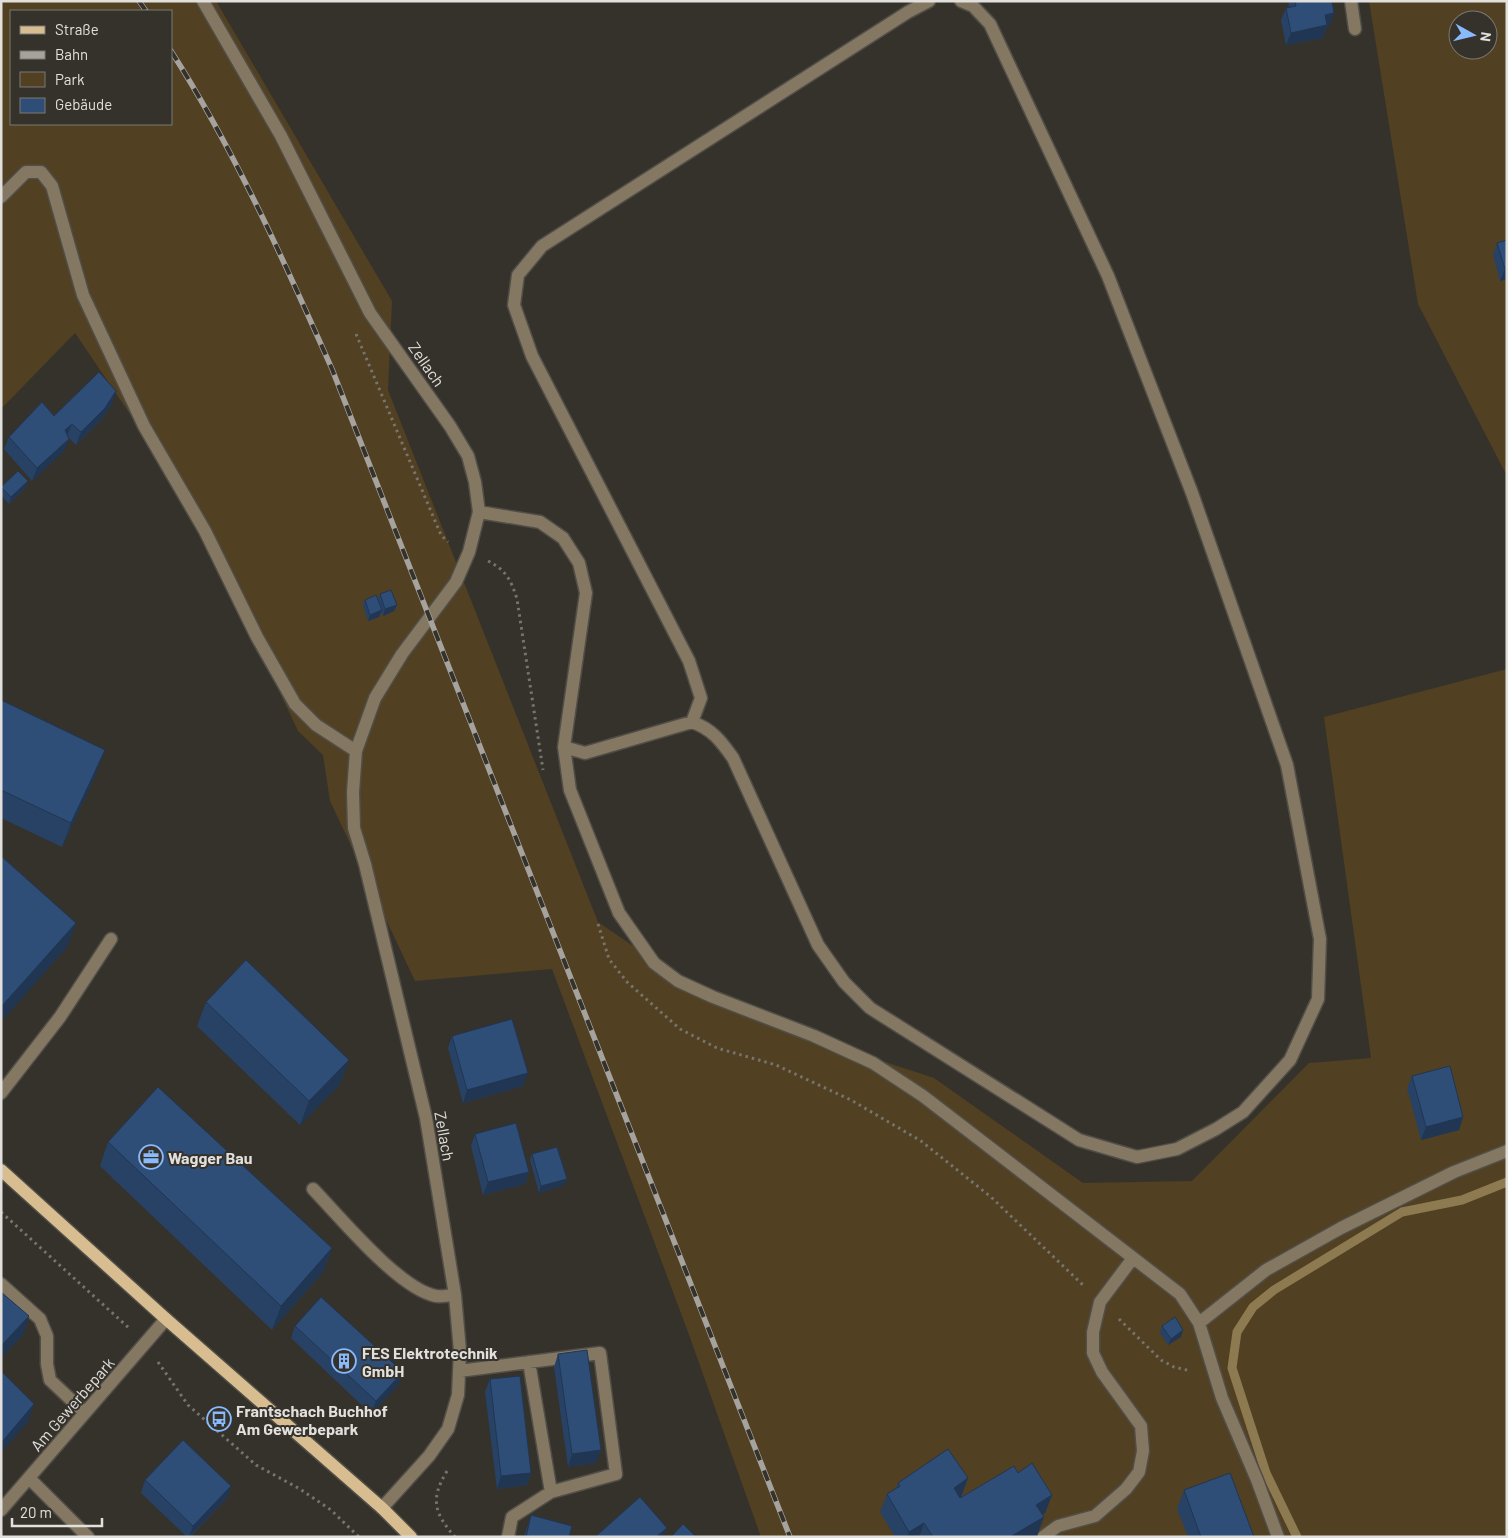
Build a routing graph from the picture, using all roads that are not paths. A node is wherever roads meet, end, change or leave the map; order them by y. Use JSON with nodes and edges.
{"nodes":[{"id":1,"x":203,"y":1,"type":"edge"},
{"id":2,"x":929,"y":1,"type":"edge"},
{"id":3,"x":961,"y":1,"type":"edge"},
{"id":4,"x":1350,"y":1,"type":"edge"},
{"id":5,"x":1355,"y":29,"type":"dead end"},
{"id":6,"x":1,"y":197,"type":"edge"},
{"id":7,"x":479,"y":512,"type":"junction"},
{"id":8,"x":692,"y":722,"type":"junction"},
{"id":9,"x":564,"y":747,"type":"junction"},
{"id":10,"x":356,"y":751,"type":"junction"},
{"id":11,"x":111,"y":939,"type":"dead end"},
{"id":12,"x":1,"y":1093,"type":"edge"},
{"id":13,"x":1507,"y":1150,"type":"edge"},
{"id":14,"x":1,"y":1170,"type":"edge"},
{"id":15,"x":312,"y":1189,"type":"dead end"},
{"id":16,"x":1133,"y":1258,"type":"junction"},
{"id":17,"x":1,"y":1284,"type":"edge"},
{"id":18,"x":455,"y":1295,"type":"junction"},
{"id":19,"x":166,"y":1319,"type":"junction"},
{"id":20,"x":1199,"y":1323,"type":"junction"},
{"id":21,"x":530,"y":1362,"type":"junction"},
{"id":22,"x":459,"y":1371,"type":"junction"},
{"id":23,"x":85,"y":1413,"type":"junction"},
{"id":24,"x":29,"y":1478,"type":"junction"},
{"id":25,"x":551,"y":1492,"type":"junction"},
{"id":26,"x":382,"y":1508,"type":"junction"},
{"id":27,"x":1,"y":1510,"type":"edge"},
{"id":28,"x":88,"y":1537,"type":"edge"},
{"id":29,"x":411,"y":1537,"type":"edge"},
{"id":30,"x":508,"y":1537,"type":"edge"},
{"id":31,"x":1043,"y":1537,"type":"edge"},
{"id":32,"x":1278,"y":1537,"type":"edge"}],
"edges":[{"from":1,"to":7,"type":"street","name":"Zellach"},
{"from":2,"to":8,"type":"street"},
{"from":3,"to":8,"type":"street"},
{"from":4,"to":5,"type":"street"},
{"from":6,"to":10,"type":"street"},
{"from":7,"to":9,"type":"street"},
{"from":7,"to":10,"type":"street","name":"Zellach"},
{"from":8,"to":9,"type":"street"},
{"from":9,"to":16,"type":"street"},
{"from":10,"to":18,"type":"street","name":"Zellach"},
{"from":11,"to":12,"type":"street"},
{"from":13,"to":20,"type":"street"},
{"from":14,"to":19,"type":"main road"},
{"from":15,"to":18,"type":"street"},
{"from":16,"to":20,"type":"street"},
{"from":16,"to":31,"type":"street"},
{"from":17,"to":23,"type":"street"},
{"from":18,"to":22,"type":"street","name":"Zellach"},
{"from":19,"to":23,"type":"street","name":"Am Gewerbepark"},
{"from":19,"to":26,"type":"main road"},
{"from":20,"to":32,"type":"street"},
{"from":21,"to":22,"type":"street"},
{"from":21,"to":25,"type":"street"},
{"from":21,"to":25,"type":"street"},
{"from":22,"to":26,"type":"street","name":"Zellach"},
{"from":23,"to":24,"type":"street","name":"Am Gewerbepark"},
{"from":24,"to":27,"type":"street","name":"Am Gewerbepark"},
{"from":24,"to":28,"type":"street"},
{"from":25,"to":30,"type":"street"},
{"from":26,"to":29,"type":"main road"}]}
